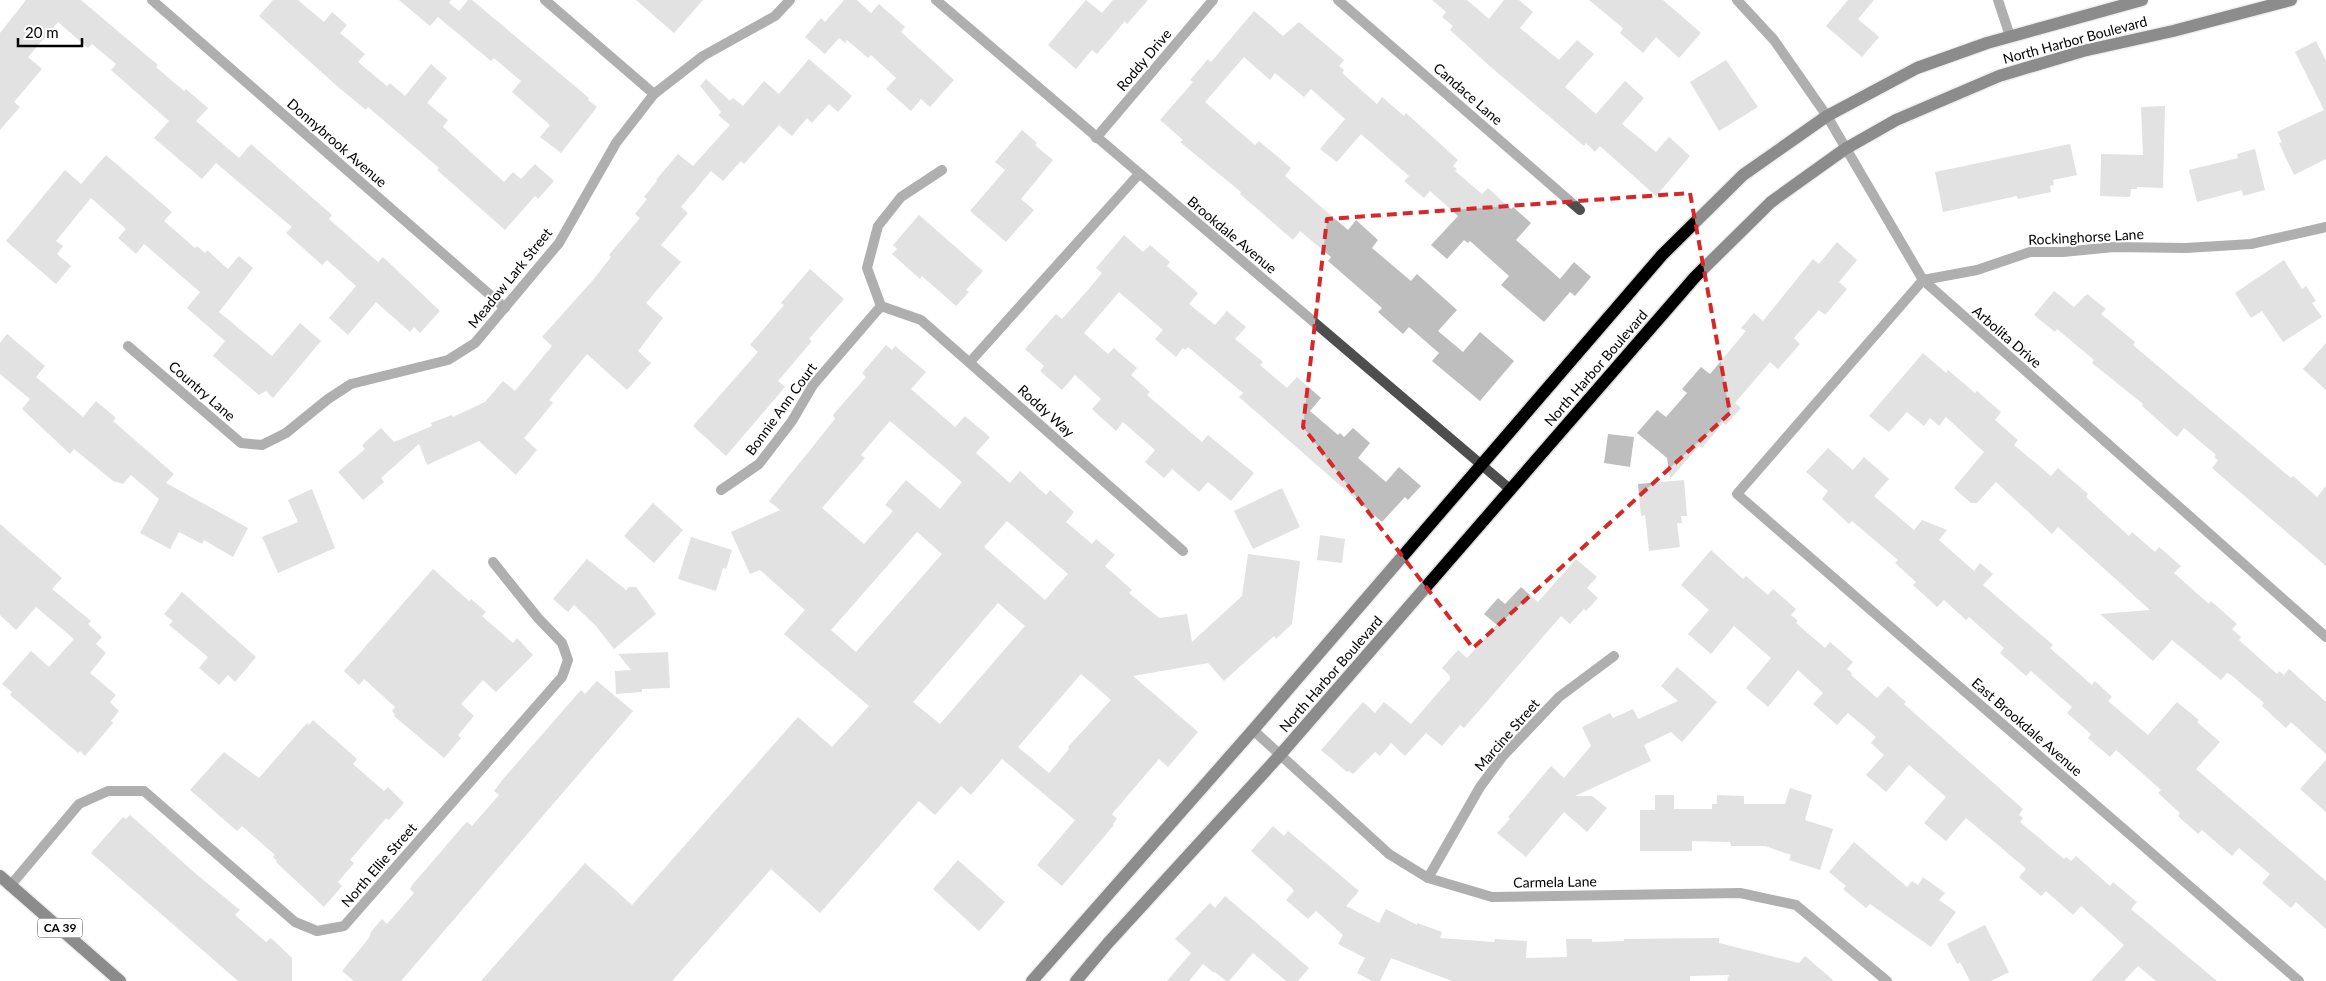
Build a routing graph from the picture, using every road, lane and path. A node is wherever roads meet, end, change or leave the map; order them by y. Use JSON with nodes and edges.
{"nodes":[{"id":1,"x":152,"y":0,"type":"edge"},
{"id":2,"x":545,"y":0,"type":"edge"},
{"id":3,"x":790,"y":0,"type":"edge"},
{"id":4,"x":936,"y":0,"type":"edge"},
{"id":5,"x":1213,"y":0,"type":"edge"},
{"id":6,"x":1338,"y":0,"type":"edge"},
{"id":7,"x":1736,"y":0,"type":"edge"},
{"id":8,"x":1998,"y":0,"type":"edge"},
{"id":9,"x":2142,"y":0,"type":"edge"},
{"id":10,"x":2291,"y":0,"type":"edge"},
{"id":11,"x":2010,"y":36,"type":"junction"},
{"id":12,"x":654,"y":94,"type":"junction"},
{"id":13,"x":1827,"y":116,"type":"junction"},
{"id":14,"x":1096,"y":138,"type":"junction"},
{"id":15,"x":1845,"y":149,"type":"junction"},
{"id":16,"x":942,"y":170,"type":"dead end"},
{"id":17,"x":1139,"y":174,"type":"junction"},
{"id":18,"x":1580,"y":210,"type":"dead end"},
{"id":19,"x":2326,"y":227,"type":"edge"},
{"id":20,"x":1923,"y":280,"type":"junction"},
{"id":21,"x":881,"y":306,"type":"junction"},
{"id":22,"x":505,"y":308,"type":"junction"},
{"id":23,"x":128,"y":346,"type":"dead end"},
{"id":24,"x":970,"y":362,"type":"junction"},
{"id":25,"x":262,"y":445,"type":"joint"},
{"id":26,"x":1482,"y":465,"type":"junction"},
{"id":27,"x":721,"y":490,"type":"dead end"},
{"id":28,"x":1511,"y":490,"type":"junction"},
{"id":29,"x":1183,"y":551,"type":"dead end"},
{"id":30,"x":493,"y":562,"type":"dead end"},
{"id":31,"x":2326,"y":637,"type":"edge"},
{"id":32,"x":1614,"y":656,"type":"dead end"},
{"id":33,"x":1253,"y":730,"type":"junction"},
{"id":34,"x":1280,"y":755,"type":"junction"},
{"id":35,"x":0,"y":876,"type":"edge"},
{"id":36,"x":1428,"y":878,"type":"junction"},
{"id":37,"x":10,"y":886,"type":"junction"},
{"id":38,"x":120,"y":981,"type":"edge"},
{"id":39,"x":1032,"y":981,"type":"edge"},
{"id":40,"x":1076,"y":981,"type":"edge"},
{"id":41,"x":1887,"y":981,"type":"edge"},
{"id":42,"x":2299,"y":981,"type":"edge"}],
"edges":[{"from":1,"to":22,"type":"street","name":"Donnybrook Avenue"},
{"from":2,"to":12,"type":"street"},
{"from":3,"to":12,"type":"street","name":"Meadow Lark Street"},
{"from":4,"to":14,"type":"street","name":"Brookdale Avenue"},
{"from":5,"to":14,"type":"street","name":"Roddy Drive"},
{"from":6,"to":18,"type":"street","name":"Candace Lane"},
{"from":7,"to":13,"type":"street","name":"Arbolita Drive"},
{"from":8,"to":11,"type":"street"},
{"from":9,"to":11,"type":"main road","name":"North Harbor Boulevard"},
{"from":10,"to":15,"type":"main road","name":"North Harbor Boulevard"},
{"from":11,"to":13,"type":"main road","name":"North Harbor Boulevard"},
{"from":12,"to":22,"type":"street","name":"Meadow Lark Street"},
{"from":13,"to":15,"type":"street","name":"Arbolita Drive"},
{"from":13,"to":26,"type":"main road","name":"North Harbor Boulevard"},
{"from":14,"to":17,"type":"street","name":"Brookdale Avenue"},
{"from":15,"to":20,"type":"street","name":"Arbolita Drive"},
{"from":15,"to":28,"type":"main road","name":"North Harbor Boulevard"},
{"from":16,"to":21,"type":"street"},
{"from":17,"to":24,"type":"street"},
{"from":17,"to":26,"type":"street","name":"Brookdale Avenue"},
{"from":19,"to":20,"type":"street","name":"Rockinghorse Lane"},
{"from":20,"to":31,"type":"street","name":"Arbolita Drive"},
{"from":20,"to":42,"type":"street","name":"East Brookdale Avenue"},
{"from":21,"to":24,"type":"street","name":"Roddy Way"},
{"from":21,"to":27,"type":"street","name":"Bonnie Ann Court"},
{"from":22,"to":25,"type":"street","name":"Meadow Lark Street"},
{"from":23,"to":25,"type":"street","name":"Country Lane"},
{"from":24,"to":29,"type":"street","name":"Roddy Way"},
{"from":26,"to":28,"type":"street","name":"Brookdale Avenue"},
{"from":26,"to":33,"type":"main road","name":"North Harbor Boulevard"},
{"from":28,"to":34,"type":"main road","name":"North Harbor Boulevard"},
{"from":30,"to":37,"type":"street","name":"North Ellie Street"},
{"from":32,"to":36,"type":"street","name":"Marcine Street"},
{"from":33,"to":34,"type":"street","name":"Carmela Lane"},
{"from":33,"to":39,"type":"main road","name":"North Harbor Boulevard"},
{"from":34,"to":36,"type":"street","name":"Carmela Lane"},
{"from":34,"to":40,"type":"main road","name":"North Harbor Boulevard"},
{"from":35,"to":37,"type":"main road","number":"CA 39"},
{"from":36,"to":41,"type":"street","name":"Carmela Lane"},
{"from":37,"to":38,"type":"main road","number":"CA 39"}]}
